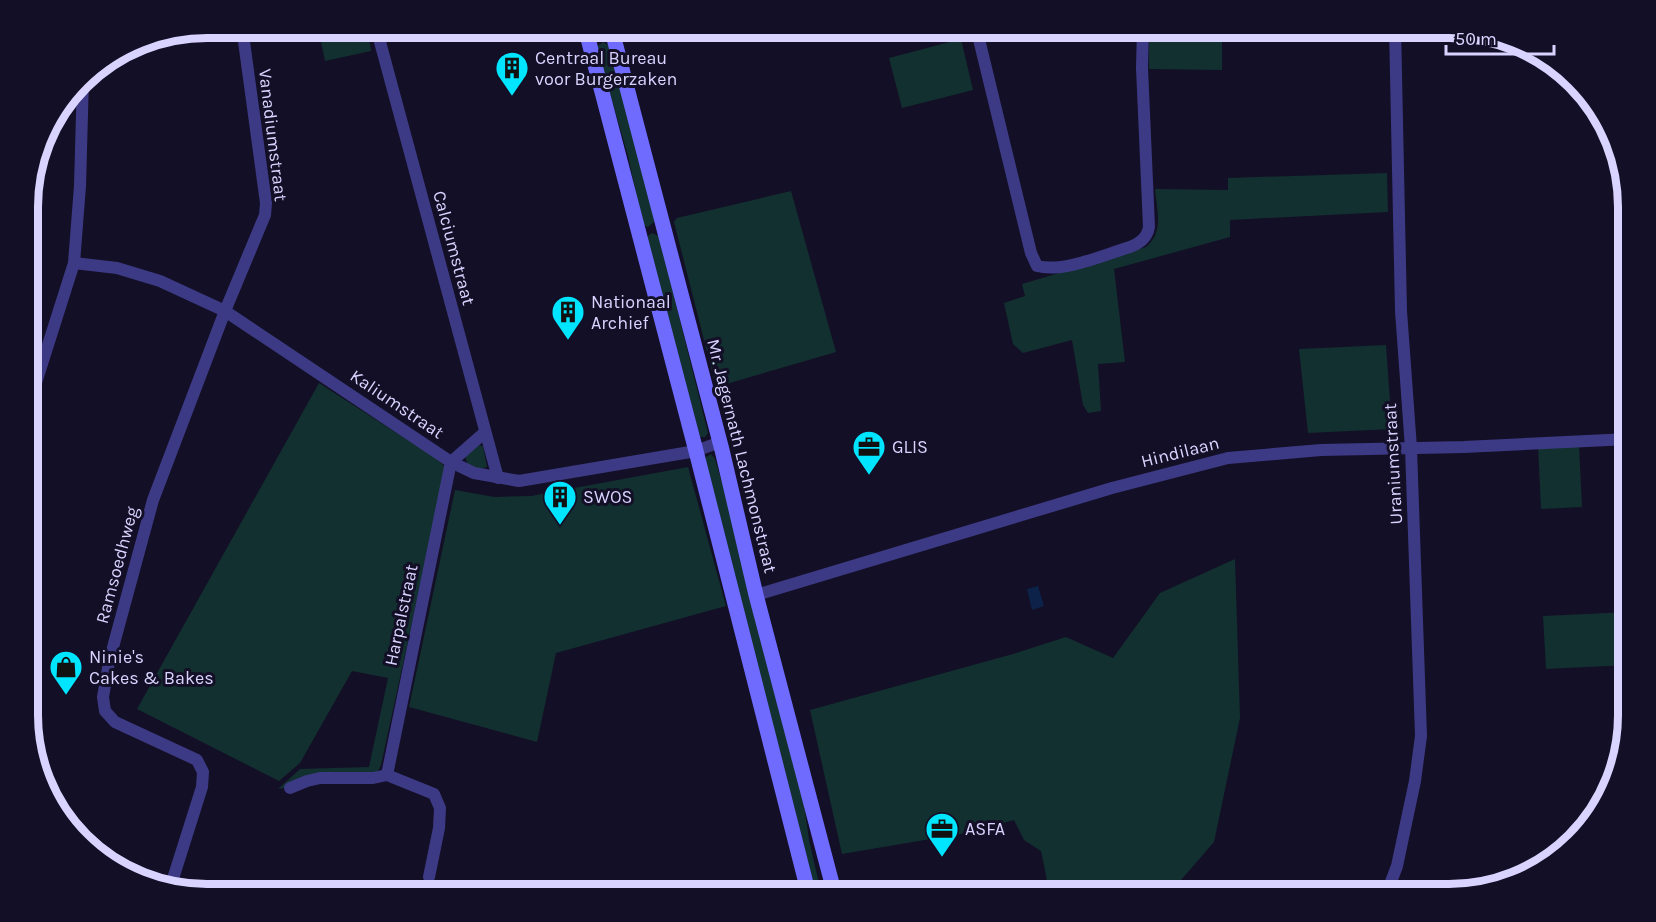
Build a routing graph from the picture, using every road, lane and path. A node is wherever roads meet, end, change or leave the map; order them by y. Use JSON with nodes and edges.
{"nodes":[{"id":1,"x":244,"y":38,"type":"edge"},
{"id":2,"x":379,"y":38,"type":"edge"},
{"id":3,"x":588,"y":38,"type":"edge"},
{"id":4,"x":616,"y":38,"type":"edge"},
{"id":5,"x":979,"y":38,"type":"edge"},
{"id":6,"x":1143,"y":38,"type":"edge"},
{"id":7,"x":1395,"y":38,"type":"edge"},
{"id":8,"x":83,"y":92,"type":"edge"},
{"id":9,"x":74,"y":263,"type":"junction"},
{"id":10,"x":225,"y":311,"type":"junction"},
{"id":11,"x":38,"y":376,"type":"edge"},
{"id":12,"x":484,"y":433,"type":"junction"},
{"id":13,"x":1618,"y":439,"type":"edge"},
{"id":14,"x":720,"y":442,"type":"junction"},
{"id":15,"x":1411,"y":448,"type":"junction"},
{"id":16,"x":696,"y":451,"type":"junction"},
{"id":17,"x":451,"y":462,"type":"junction"},
{"id":18,"x":498,"y":478,"type":"junction"},
{"id":19,"x":756,"y":595,"type":"junction"},
{"id":20,"x":387,"y":775,"type":"junction"},
{"id":21,"x":290,"y":788,"type":"dead end"},
{"id":22,"x":429,"y":877,"type":"dead end"},
{"id":23,"x":172,"y":881,"type":"edge"},
{"id":24,"x":806,"y":884,"type":"edge"},
{"id":25,"x":832,"y":884,"type":"edge"},
{"id":26,"x":1390,"y":884,"type":"edge"}],
"edges":[{"from":1,"to":10,"type":"street","name":"Vanadiumstraat"},
{"from":2,"to":12,"type":"street","name":"Calciumstraat"},
{"from":3,"to":16,"type":"main road"},
{"from":4,"to":14,"type":"main road","name":"Mr. Jagernath Lachmonstraat"},
{"from":5,"to":6,"type":"street"},
{"from":7,"to":15,"type":"street","name":"Uraniumstraat"},
{"from":8,"to":9,"type":"street"},
{"from":9,"to":10,"type":"street","name":"Kaliumstraat"},
{"from":9,"to":11,"type":"street"},
{"from":10,"to":17,"type":"street","name":"Kaliumstraat"},
{"from":10,"to":23,"type":"street","name":"Ramsoedhweg"},
{"from":12,"to":17,"type":"street"},
{"from":12,"to":18,"type":"street","name":"Calciumstraat"},
{"from":13,"to":15,"type":"street","name":"Hindilaan"},
{"from":14,"to":16,"type":"street","name":"Kaliumstraat"},
{"from":14,"to":19,"type":"main road","name":"Mr. Jagernath Lachmonstraat"},
{"from":15,"to":19,"type":"street","name":"Hindilaan"},
{"from":15,"to":26,"type":"street","name":"Uraniumstraat"},
{"from":16,"to":18,"type":"street","name":"Kaliumstraat"},
{"from":16,"to":24,"type":"main road"},
{"from":17,"to":18,"type":"street","name":"Kaliumstraat"},
{"from":17,"to":20,"type":"street","name":"Harpalstraat"},
{"from":19,"to":25,"type":"main road","name":"Mr. Jagernath Lachmonstraat"},
{"from":20,"to":21,"type":"street"},
{"from":20,"to":22,"type":"street"}]}
